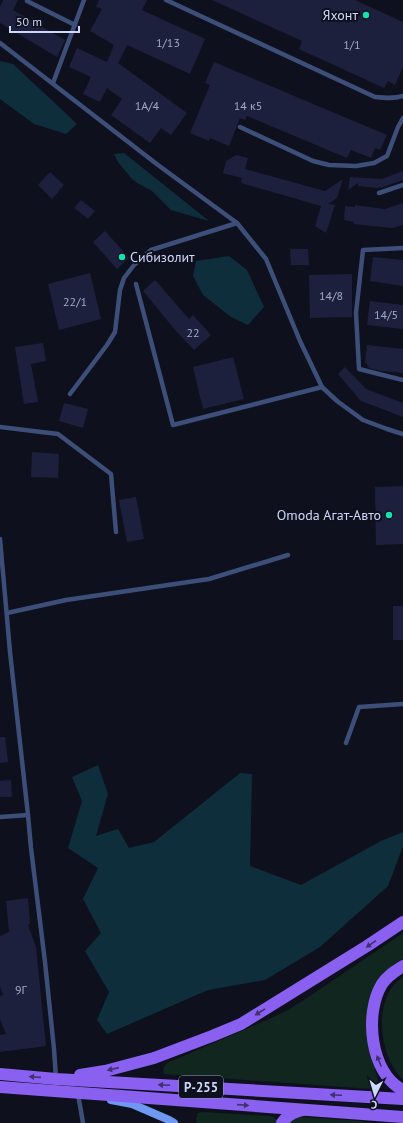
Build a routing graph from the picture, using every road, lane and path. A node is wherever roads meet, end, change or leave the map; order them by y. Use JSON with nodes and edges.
{"nodes":[{"id":1,"x":28,"y":0,"type":"edge"},
{"id":2,"x":84,"y":0,"type":"edge"},
{"id":3,"x":166,"y":0,"type":"edge"},
{"id":4,"x":75,"y":25,"type":"junction"},
{"id":5,"x":0,"y":42,"type":"edge"},
{"id":6,"x":53,"y":83,"type":"junction"},
{"id":7,"x":403,"y":96,"type":"edge"},
{"id":8,"x":403,"y":118,"type":"edge"},
{"id":9,"x":240,"y":127,"type":"dead end"},
{"id":10,"x":403,"y":185,"type":"edge"},
{"id":11,"x":379,"y":193,"type":"dead end"},
{"id":12,"x":237,"y":223,"type":"junction"},
{"id":13,"x":403,"y":248,"type":"edge"},
{"id":14,"x":136,"y":284,"type":"dead end"},
{"id":15,"x":403,"y":380,"type":"edge"},
{"id":16,"x":322,"y":387,"type":"junction"},
{"id":17,"x":70,"y":394,"type":"dead end"},
{"id":18,"x":0,"y":427,"type":"edge"},
{"id":19,"x":403,"y":434,"type":"edge"},
{"id":20,"x":116,"y":532,"type":"dead end"},
{"id":21,"x":0,"y":539,"type":"edge"},
{"id":22,"x":288,"y":555,"type":"dead end"},
{"id":23,"x":7,"y":613,"type":"junction"},
{"id":24,"x":403,"y":704,"type":"edge"},
{"id":25,"x":346,"y":743,"type":"dead end"},
{"id":26,"x":28,"y":815,"type":"junction"},
{"id":27,"x":0,"y":817,"type":"edge"},
{"id":28,"x":403,"y":922,"type":"edge"},
{"id":29,"x":403,"y":966,"type":"edge"},
{"id":30,"x":0,"y":1074,"type":"edge"},
{"id":31,"x":56,"y":1079,"type":"junction"},
{"id":32,"x":0,"y":1087,"type":"edge"},
{"id":33,"x":403,"y":1090,"type":"edge"},
{"id":34,"x":78,"y":1094,"type":"junction"},
{"id":35,"x":403,"y":1099,"type":"edge"},
{"id":36,"x":309,"y":1109,"type":"junction"},
{"id":37,"x":403,"y":1117,"type":"edge"},
{"id":38,"x":83,"y":1123,"type":"edge"},
{"id":39,"x":174,"y":1123,"type":"edge"},
{"id":40,"x":282,"y":1123,"type":"edge"}],
"edges":[{"from":1,"to":4,"type":"lane"},
{"from":2,"to":4,"type":"lane"},
{"from":3,"to":7,"type":"lane"},
{"from":4,"to":6,"type":"lane"},
{"from":5,"to":6,"type":"lane"},
{"from":6,"to":12,"type":"lane"},
{"from":8,"to":9,"type":"lane"},
{"from":10,"to":11,"type":"lane"},
{"from":12,"to":16,"type":"lane"},
{"from":12,"to":17,"type":"lane"},
{"from":13,"to":15,"type":"lane"},
{"from":14,"to":16,"type":"lane"},
{"from":16,"to":19,"type":"lane"},
{"from":18,"to":20,"type":"lane"},
{"from":21,"to":23,"type":"lane"},
{"from":22,"to":23,"type":"lane"},
{"from":23,"to":26,"type":"lane"},
{"from":24,"to":25,"type":"lane"},
{"from":26,"to":27,"type":"lane"},
{"from":26,"to":31,"type":"lane"},
{"from":28,"to":31,"type":"main road","one_way":true},
{"from":33,"to":29,"type":"main road","one_way":true},
{"from":31,"to":30,"type":"main road","number":"Р-255","one_way":true},
{"from":35,"to":31,"type":"main road","number":"Р-255","one_way":true},
{"from":32,"to":34,"type":"main road"},
{"from":34,"to":36,"type":"main road","one_way":true},
{"from":34,"to":38,"type":"lane"},
{"from":34,"to":39,"type":"main road"},
{"from":36,"to":37,"type":"main road"},
{"from":36,"to":40,"type":"main road"}]}
